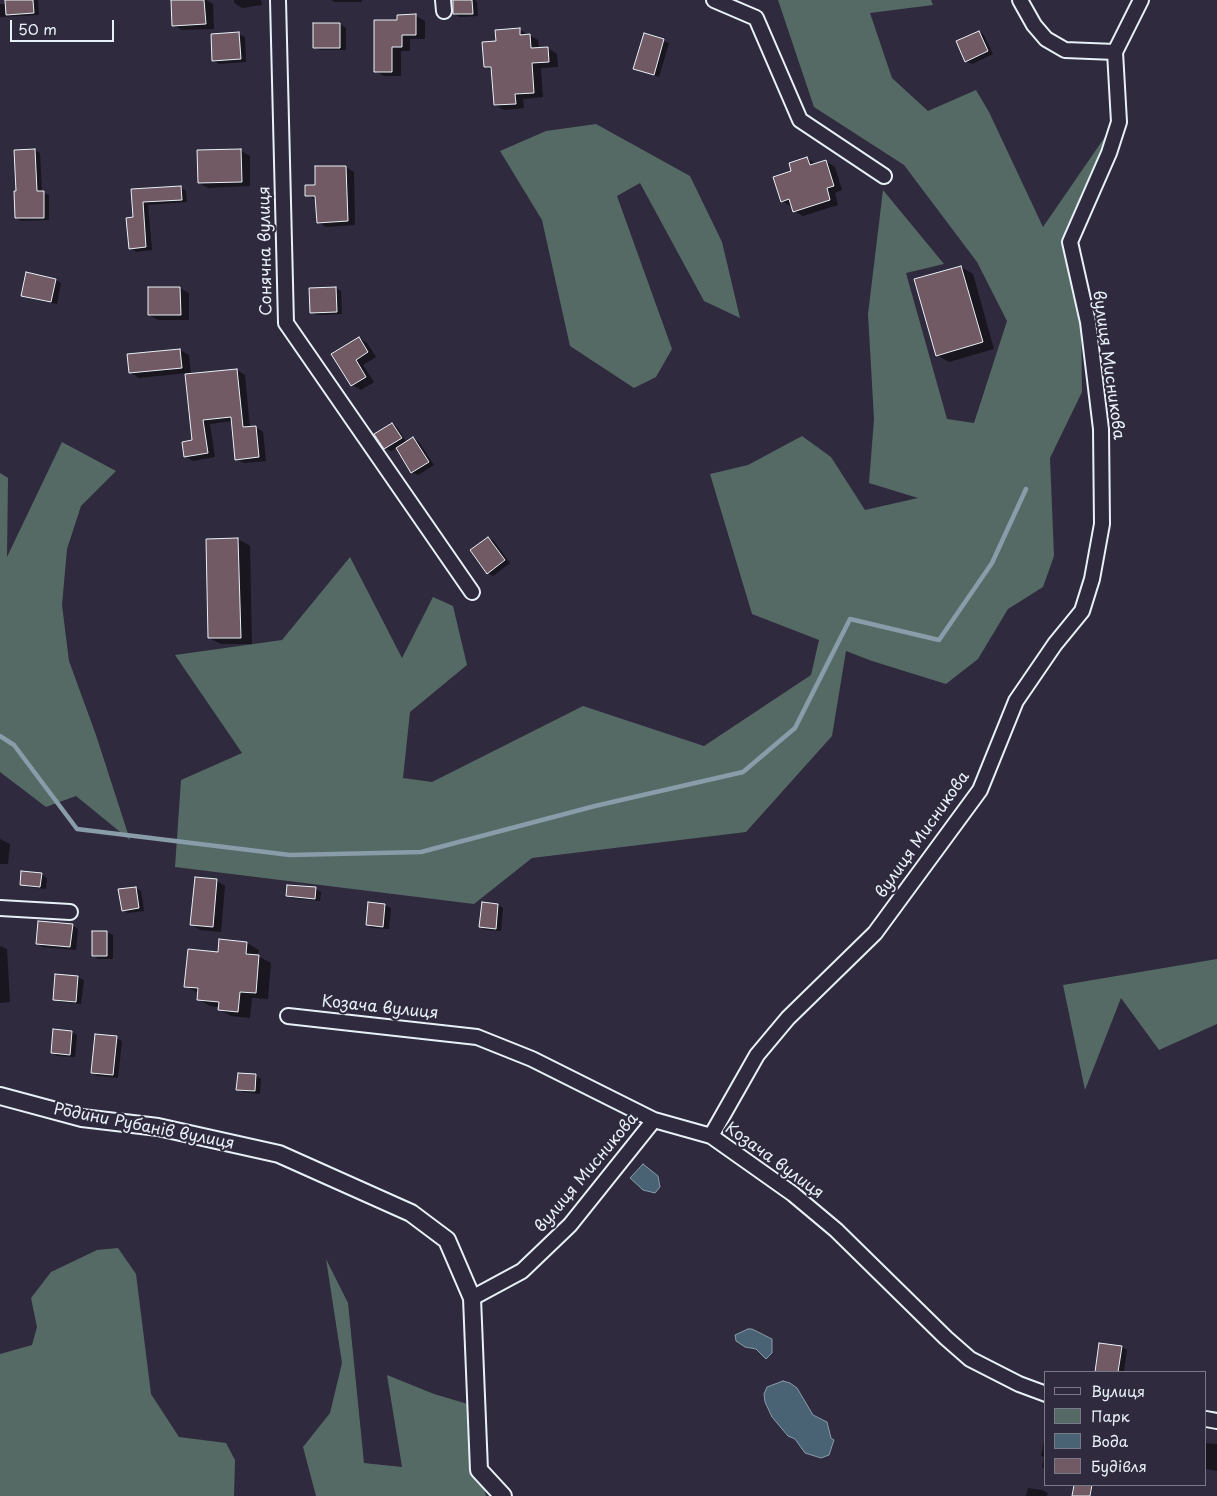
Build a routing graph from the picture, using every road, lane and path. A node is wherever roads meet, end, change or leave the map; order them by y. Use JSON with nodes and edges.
{"nodes":[{"id":1,"x":278,"y":0,"type":"edge"},
{"id":2,"x":714,"y":0,"type":"edge"},
{"id":3,"x":1020,"y":0,"type":"edge"},
{"id":4,"x":1141,"y":0,"type":"edge"},
{"id":5,"x":1115,"y":52,"type":"junction"},
{"id":6,"x":884,"y":176,"type":"dead end"},
{"id":7,"x":472,"y":592,"type":"dead end"},
{"id":8,"x":0,"y":908,"type":"edge"},
{"id":9,"x":70,"y":912,"type":"dead end"},
{"id":10,"x":288,"y":1016,"type":"dead end"},
{"id":11,"x":0,"y":1096,"type":"edge"},
{"id":12,"x":654,"y":1120,"type":"junction"},
{"id":13,"x":711,"y":1136,"type":"junction"},
{"id":14,"x":472,"y":1298,"type":"junction"},
{"id":15,"x":1044,"y":1393,"type":"edge"},
{"id":16,"x":503,"y":1496,"type":"edge"}],
"edges":[{"from":1,"to":7,"type":"street","name":"Сонячна вулиця"},
{"from":2,"to":6,"type":"street"},
{"from":3,"to":5,"type":"street"},
{"from":4,"to":5,"type":"street"},
{"from":5,"to":13,"type":"street","name":"вулиця Мисникова"},
{"from":8,"to":9,"type":"street"},
{"from":10,"to":12,"type":"street","name":"Козача вулиця"},
{"from":11,"to":14,"type":"street","name":"Родини Рубанів вулиця"},
{"from":12,"to":13,"type":"street","name":"Козача вулиця"},
{"from":12,"to":14,"type":"street","name":"вулиця Мисникова"},
{"from":13,"to":15,"type":"street","name":"Козача вулиця"},
{"from":14,"to":16,"type":"street","name":"Родини Рубанів вулиця"}]}
